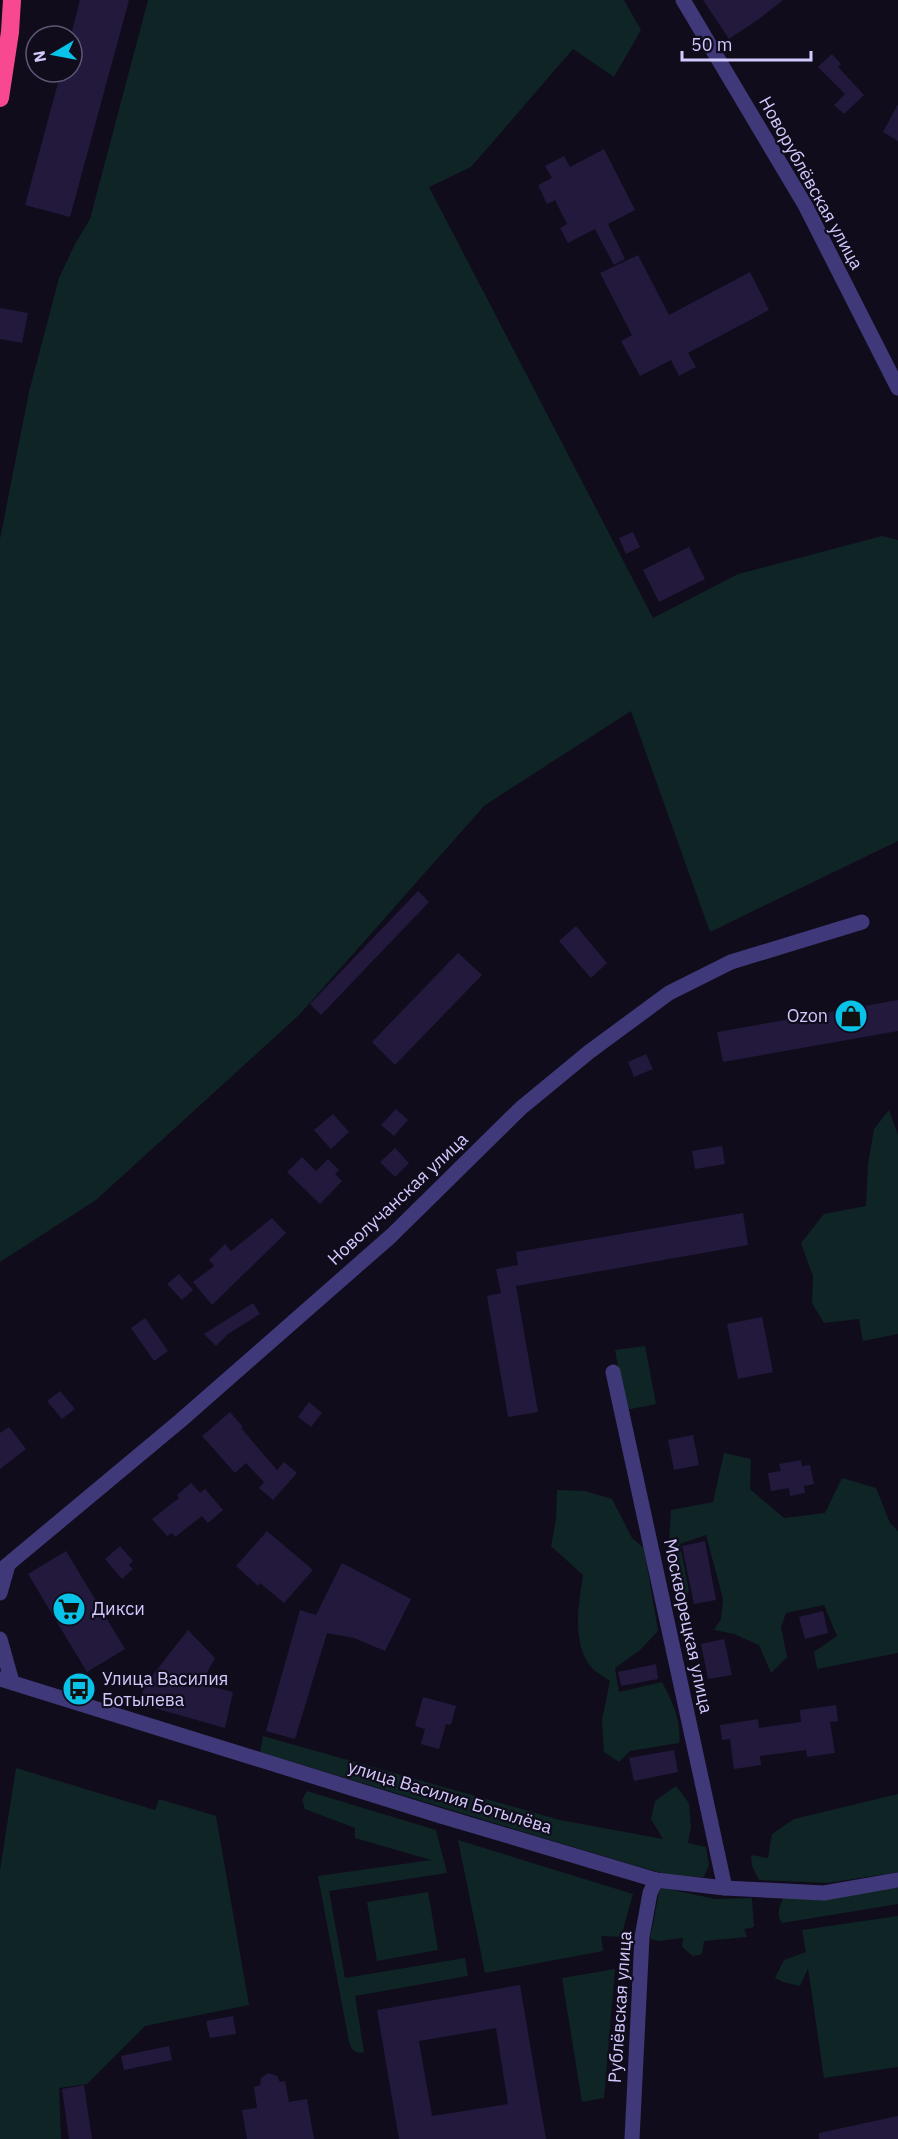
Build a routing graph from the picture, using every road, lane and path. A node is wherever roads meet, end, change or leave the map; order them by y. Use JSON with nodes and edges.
{"nodes":[{"id":1,"x":2,"y":0,"type":"edge"},
{"id":2,"x":12,"y":0,"type":"edge"},
{"id":3,"x":683,"y":0,"type":"edge"},
{"id":4,"x":0,"y":8,"type":"edge"},
{"id":5,"x":0,"y":98,"type":"edge"},
{"id":6,"x":898,"y":388,"type":"edge"},
{"id":7,"x":862,"y":922,"type":"dead end"},
{"id":8,"x":613,"y":1372,"type":"dead end"},
{"id":9,"x":4,"y":1568,"type":"edge"},
{"id":10,"x":0,"y":1593,"type":"edge"},
{"id":11,"x":0,"y":1639,"type":"edge"},
{"id":12,"x":6,"y":1681,"type":"edge"},
{"id":13,"x":656,"y":1880,"type":"junction"},
{"id":14,"x":898,"y":1880,"type":"edge"},
{"id":15,"x":725,"y":1888,"type":"junction"},
{"id":16,"x":632,"y":2139,"type":"edge"}],
"edges":[{"from":1,"to":4,"type":"highway"},
{"from":2,"to":5,"type":"highway"},
{"from":3,"to":6,"type":"street","name":"Новорублёвская улица"},
{"from":7,"to":9,"type":"street","name":"Новолучанская улица"},
{"from":8,"to":15,"type":"street","name":"Москворецкая улица"},
{"from":9,"to":10,"type":"street"},
{"from":11,"to":12,"type":"street"},
{"from":12,"to":13,"type":"street","name":"улица Василия Ботылёва"},
{"from":13,"to":15,"type":"street","name":"улица Василия Ботылёва"},
{"from":13,"to":16,"type":"street","name":"Рублёвская улица"},
{"from":14,"to":15,"type":"street","name":"улица Василия Ботылёва"}]}
